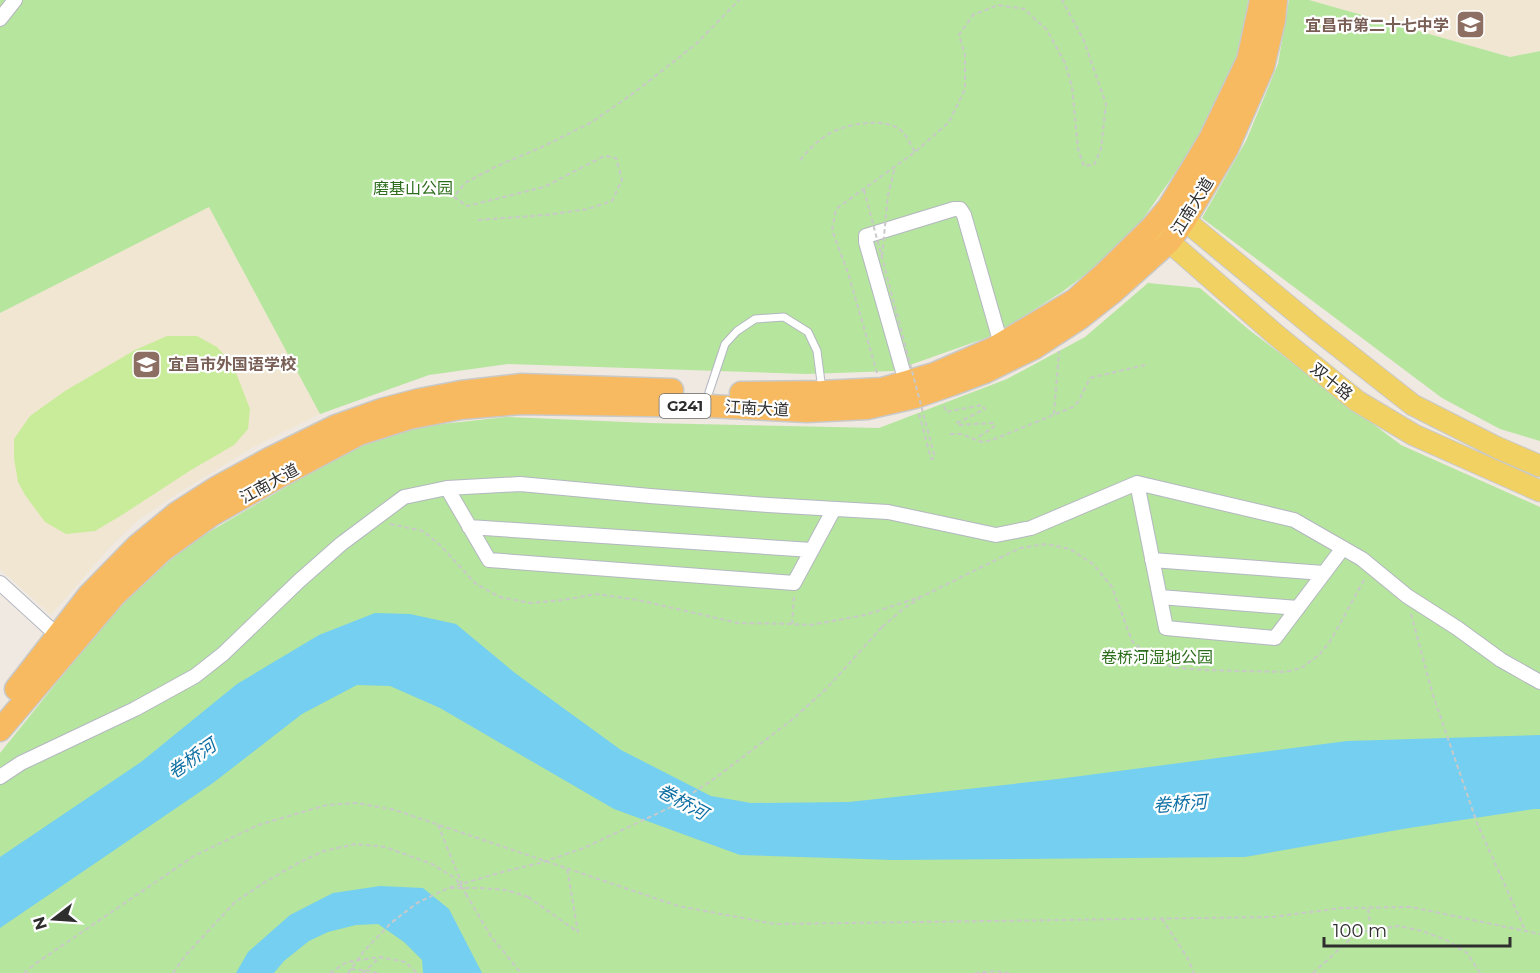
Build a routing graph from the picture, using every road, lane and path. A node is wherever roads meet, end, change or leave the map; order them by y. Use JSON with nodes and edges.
{"nodes":[{"id":1,"x":15,"y":0,"type":"edge"},
{"id":2,"x":739,"y":0,"type":"edge"},
{"id":3,"x":1062,"y":0,"type":"edge"},
{"id":4,"x":1261,"y":0,"type":"edge"},
{"id":5,"x":1276,"y":0,"type":"edge"},
{"id":6,"x":0,"y":19,"type":"edge"},
{"id":7,"x":915,"y":152,"type":"junction"},
{"id":8,"x":800,"y":160,"type":"dead end"},
{"id":9,"x":895,"y":167,"type":"junction"},
{"id":10,"x":864,"y":190,"type":"junction"},
{"id":11,"x":1177,"y":214,"type":"junction"},
{"id":12,"x":478,"y":220,"type":"dead end"},
{"id":13,"x":1152,"y":227,"type":"junction"},
{"id":14,"x":1169,"y":242,"type":"junction"},
{"id":15,"x":882,"y":259,"type":"junction"},
{"id":16,"x":1061,"y":330,"type":"junction"},
{"id":17,"x":1001,"y":344,"type":"junction"},
{"id":18,"x":1145,"y":365,"type":"dead end"},
{"id":19,"x":882,"y":388,"type":"junction"},
{"id":20,"x":910,"y":389,"type":"junction"},
{"id":21,"x":939,"y":389,"type":"junction"},
{"id":22,"x":709,"y":392,"type":"junction"},
{"id":23,"x":822,"y":392,"type":"junction"},
{"id":24,"x":1054,"y":414,"type":"junction"},
{"id":25,"x":950,"y":434,"type":"dead end"},
{"id":26,"x":976,"y":439,"type":"junction"},
{"id":27,"x":1540,"y":466,"type":"edge"},
{"id":28,"x":1137,"y":483,"type":"junction"},
{"id":29,"x":447,"y":488,"type":"junction"},
{"id":30,"x":1540,"y":491,"type":"edge"},
{"id":31,"x":834,"y":509,"type":"junction"},
{"id":32,"x":384,"y":525,"type":"dead end"},
{"id":33,"x":470,"y":527,"type":"junction"},
{"id":34,"x":1343,"y":548,"type":"junction"},
{"id":35,"x":812,"y":550,"type":"junction"},
{"id":36,"x":1152,"y":560,"type":"junction"},
{"id":37,"x":1371,"y":567,"type":"junction"},
{"id":38,"x":1324,"y":573,"type":"junction"},
{"id":39,"x":0,"y":583,"type":"edge"},
{"id":40,"x":794,"y":584,"type":"junction"},
{"id":41,"x":923,"y":596,"type":"junction"},
{"id":42,"x":1407,"y":596,"type":"junction"},
{"id":43,"x":1160,"y":597,"type":"junction"},
{"id":44,"x":1298,"y":608,"type":"junction"},
{"id":45,"x":792,"y":624,"type":"junction"},
{"id":46,"x":58,"y":636,"type":"junction"},
{"id":47,"x":1540,"y":682,"type":"edge"},
{"id":48,"x":0,"y":708,"type":"edge"},
{"id":49,"x":0,"y":730,"type":"edge"},
{"id":50,"x":0,"y":777,"type":"edge"},
{"id":51,"x":438,"y":824,"type":"junction"},
{"id":52,"x":566,"y":867,"type":"junction"},
{"id":53,"x":448,"y":888,"type":"junction"},
{"id":54,"x":466,"y":894,"type":"junction"},
{"id":55,"x":1368,"y":908,"type":"junction"},
{"id":56,"x":1162,"y":918,"type":"junction"},
{"id":57,"x":1371,"y":930,"type":"junction"},
{"id":58,"x":1526,"y":931,"type":"junction"},
{"id":59,"x":1540,"y":934,"type":"edge"},
{"id":60,"x":380,"y":957,"type":"junction"},
{"id":61,"x":351,"y":969,"type":"junction"},
{"id":62,"x":24,"y":973,"type":"edge"},
{"id":63,"x":173,"y":973,"type":"edge"},
{"id":64,"x":330,"y":973,"type":"edge"},
{"id":65,"x":348,"y":973,"type":"edge"},
{"id":66,"x":363,"y":973,"type":"edge"},
{"id":67,"x":377,"y":973,"type":"edge"},
{"id":68,"x":417,"y":973,"type":"edge"},
{"id":69,"x":521,"y":973,"type":"edge"},
{"id":70,"x":975,"y":973,"type":"edge"},
{"id":71,"x":1009,"y":973,"type":"edge"},
{"id":72,"x":1194,"y":973,"type":"edge"},
{"id":73,"x":1313,"y":973,"type":"edge"},
{"id":74,"x":1480,"y":973,"type":"edge"}],
"edges":[{"from":1,"to":6,"type":"street"},
{"from":2,"to":12,"type":"path"},
{"from":3,"to":7,"type":"path"},
{"from":4,"to":11,"type":"highway","name":"江南大道","number":"G241"},
{"from":5,"to":11,"type":"highway","name":"江南大道","number":"G241"},
{"from":7,"to":8,"type":"path"},
{"from":7,"to":9,"type":"path"},
{"from":9,"to":10,"type":"path"},
{"from":9,"to":15,"type":"path","bridge":true},
{"from":10,"to":15,"type":"path","bridge":true},
{"from":10,"to":19,"type":"path"},
{"from":11,"to":13,"type":"highway","name":"江南大道","number":"G241"},
{"from":11,"to":14,"type":"highway","name":"江南大道","number":"G241"},
{"from":11,"to":27,"type":"main road","name":"双十路"},
{"from":13,"to":14,"type":"main road","name":"双十路"},
{"from":13,"to":17,"type":"highway","name":"江南大道","number":"G241"},
{"from":14,"to":16,"type":"highway","name":"江南大道","number":"G241"},
{"from":14,"to":30,"type":"main road","name":"双十路"},
{"from":15,"to":20,"type":"path","bridge":true},
{"from":16,"to":21,"type":"highway","name":"江南大道","number":"G241"},
{"from":16,"to":24,"type":"path"},
{"from":17,"to":20,"type":"highway","name":"江南大道","number":"G241"},
{"from":17,"to":20,"type":"street"},
{"from":18,"to":24,"type":"path"},
{"from":19,"to":20,"type":"highway","name":"江南大道","number":"G241"},
{"from":19,"to":23,"type":"highway","name":"江南大道","number":"G241"},
{"from":20,"to":21,"type":"highway","name":"江南大道","number":"G241"},
{"from":20,"to":49,"type":"highway","name":"江南大道","number":"G241"},
{"from":21,"to":26,"type":"path"},
{"from":22,"to":23,"type":"highway","name":"江南大道","number":"G241"},
{"from":22,"to":23,"type":"lane"},
{"from":22,"to":46,"type":"highway","name":"江南大道","number":"G241"},
{"from":24,"to":26,"type":"path"},
{"from":25,"to":26,"type":"path"},
{"from":28,"to":31,"type":"street"},
{"from":28,"to":34,"type":"street"},
{"from":28,"to":36,"type":"street"},
{"from":29,"to":31,"type":"street"},
{"from":29,"to":33,"type":"street"},
{"from":29,"to":50,"type":"street"},
{"from":31,"to":35,"type":"street"},
{"from":32,"to":45,"type":"path"},
{"from":33,"to":35,"type":"street"},
{"from":33,"to":40,"type":"street"},
{"from":34,"to":37,"type":"street"},
{"from":34,"to":38,"type":"street"},
{"from":35,"to":40,"type":"street"},
{"from":36,"to":38,"type":"street"},
{"from":36,"to":43,"type":"street"},
{"from":37,"to":41,"type":"path"},
{"from":37,"to":42,"type":"street"},
{"from":38,"to":44,"type":"street"},
{"from":39,"to":46,"type":"street"},
{"from":40,"to":45,"type":"path"},
{"from":41,"to":45,"type":"path"},
{"from":41,"to":53,"type":"path","bridge":true},
{"from":42,"to":47,"type":"street"},
{"from":42,"to":58,"type":"path"},
{"from":43,"to":44,"type":"street"},
{"from":43,"to":44,"type":"street"},
{"from":46,"to":48,"type":"highway","name":"江南大道","number":"G241"},
{"from":51,"to":52,"type":"path"},
{"from":51,"to":54,"type":"path"},
{"from":51,"to":62,"type":"path"},
{"from":52,"to":53,"type":"path","bridge":true},
{"from":52,"to":56,"type":"path"},
{"from":53,"to":61,"type":"path","bridge":true},
{"from":54,"to":63,"type":"path"},
{"from":54,"to":69,"type":"path"},
{"from":55,"to":56,"type":"path"},
{"from":55,"to":57,"type":"path"},
{"from":55,"to":58,"type":"path"},
{"from":56,"to":72,"type":"path"},
{"from":57,"to":73,"type":"path"},
{"from":57,"to":74,"type":"path"},
{"from":58,"to":59,"type":"path"},
{"from":60,"to":64,"type":"path"},
{"from":60,"to":66,"type":"path"},
{"from":60,"to":68,"type":"path"},
{"from":61,"to":65,"type":"path","bridge":true},
{"from":61,"to":67,"type":"path","bridge":true},
{"from":70,"to":71,"type":"path"}]}
